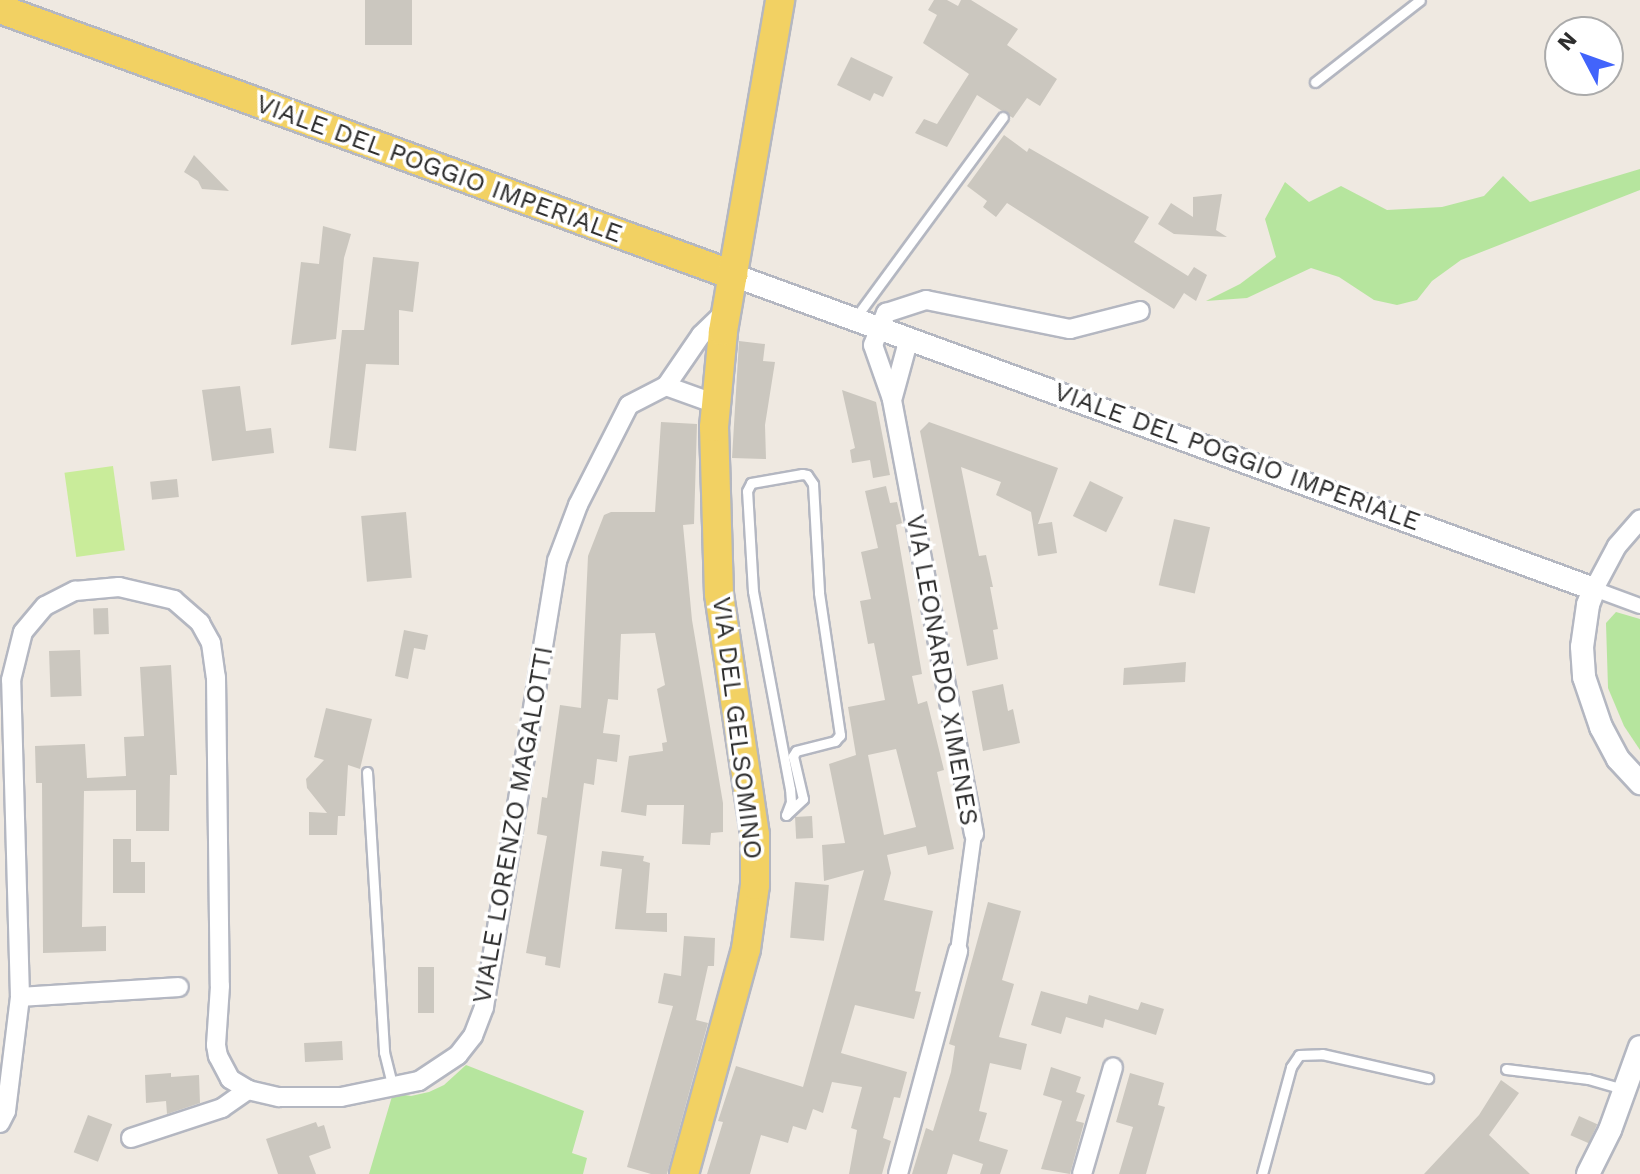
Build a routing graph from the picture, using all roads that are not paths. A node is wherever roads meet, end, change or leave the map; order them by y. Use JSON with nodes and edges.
{"nodes":[{"id":1,"x":780,"y":0,"type":"edge"},
{"id":2,"x":1420,"y":0,"type":"edge"},
{"id":3,"x":0,"y":9,"type":"edge"},
{"id":4,"x":1315,"y":82,"type":"dead end"},
{"id":5,"x":1003,"y":117,"type":"dead end"},
{"id":6,"x":733,"y":275,"type":"junction"},
{"id":7,"x":728,"y":308,"type":"junction"},
{"id":8,"x":1140,"y":311,"type":"dead end"},
{"id":9,"x":854,"y":320,"type":"junction"},
{"id":10,"x":879,"y":328,"type":"junction"},
{"id":11,"x":909,"y":338,"type":"junction"},
{"id":12,"x":666,"y":386,"type":"junction"},
{"id":13,"x":892,"y":399,"type":"junction"},
{"id":14,"x":716,"y":404,"type":"junction"},
{"id":15,"x":802,"y":474,"type":"joint"},
{"id":16,"x":1640,"y":520,"type":"edge"},
{"id":17,"x":1594,"y":589,"type":"junction"},
{"id":18,"x":1640,"y":606,"type":"edge"},
{"id":19,"x":367,"y":772,"type":"dead end"},
{"id":20,"x":1640,"y":783,"type":"edge"},
{"id":21,"x":974,"y":834,"type":"joint"},
{"id":22,"x":958,"y":951,"type":"joint"},
{"id":23,"x":179,"y":987,"type":"dead end"},
{"id":24,"x":20,"y":997,"type":"junction"},
{"id":25,"x":1640,"y":1047,"type":"edge"},
{"id":26,"x":1113,"y":1067,"type":"dead end"},
{"id":27,"x":1506,"y":1069,"type":"dead end"},
{"id":28,"x":1428,"y":1078,"type":"dead end"},
{"id":29,"x":393,"y":1087,"type":"junction"},
{"id":30,"x":1624,"y":1089,"type":"junction"},
{"id":31,"x":248,"y":1090,"type":"junction"},
{"id":32,"x":0,"y":1123,"type":"edge"},
{"id":33,"x":131,"y":1138,"type":"dead end"},
{"id":34,"x":684,"y":1174,"type":"edge"},
{"id":35,"x":898,"y":1174,"type":"edge"},
{"id":36,"x":1082,"y":1174,"type":"edge"},
{"id":37,"x":1262,"y":1174,"type":"edge"},
{"id":38,"x":1588,"y":1174,"type":"edge"}],
"edges":[{"from":1,"to":6,"type":"main road","name":"VIA DEL GELSOMINO"},
{"from":2,"to":4,"type":"lane"},
{"from":3,"to":6,"type":"main road","name":"VIALE DEL POGGIO IMPERIALE"},
{"from":5,"to":9,"type":"lane"},
{"from":6,"to":7,"type":"main road","name":"VIA DEL GELSOMINO"},
{"from":6,"to":9,"type":"street","name":"VIALE DEL POGGIO IMPERIALE"},
{"from":7,"to":12,"type":"street","name":"VIALE LORENZO MAGALOTTI"},
{"from":7,"to":14,"type":"main road","name":"VIA DEL GELSOMINO"},
{"from":8,"to":10,"type":"street"},
{"from":9,"to":10,"type":"street","name":"VIALE DEL POGGIO IMPERIALE"},
{"from":10,"to":11,"type":"street","name":"VIALE DEL POGGIO IMPERIALE"},
{"from":10,"to":13,"type":"street","name":"VIA LEONARDO XIMENES"},
{"from":11,"to":13,"type":"street","name":"VIA LEONARDO XIMENES"},
{"from":11,"to":17,"type":"street","name":"VIALE DEL POGGIO IMPERIALE"},
{"from":12,"to":14,"type":"street"},
{"from":12,"to":29,"type":"street","name":"VIALE LORENZO MAGALOTTI"},
{"from":13,"to":21,"type":"street","name":"VIA LEONARDO XIMENES"},
{"from":14,"to":34,"type":"main road","name":"VIA DEL GELSOMINO"},
{"from":15,"to":15,"type":"lane"},
{"from":16,"to":17,"type":"street"},
{"from":17,"to":18,"type":"street"},
{"from":17,"to":20,"type":"street"},
{"from":19,"to":29,"type":"lane"},
{"from":21,"to":22,"type":"street","name":"VIA LEONARDO XIMENES"},
{"from":22,"to":35,"type":"street","name":"VIA LEONARDO XIMENES"},
{"from":23,"to":24,"type":"street"},
{"from":24,"to":31,"type":"street"},
{"from":24,"to":32,"type":"street"},
{"from":25,"to":30,"type":"street"},
{"from":26,"to":36,"type":"street"},
{"from":27,"to":30,"type":"lane"},
{"from":28,"to":37,"type":"lane"},
{"from":29,"to":31,"type":"street","name":"VIALE LORENZO MAGALOTTI"},
{"from":30,"to":38,"type":"street"},
{"from":31,"to":33,"type":"street"}]}
